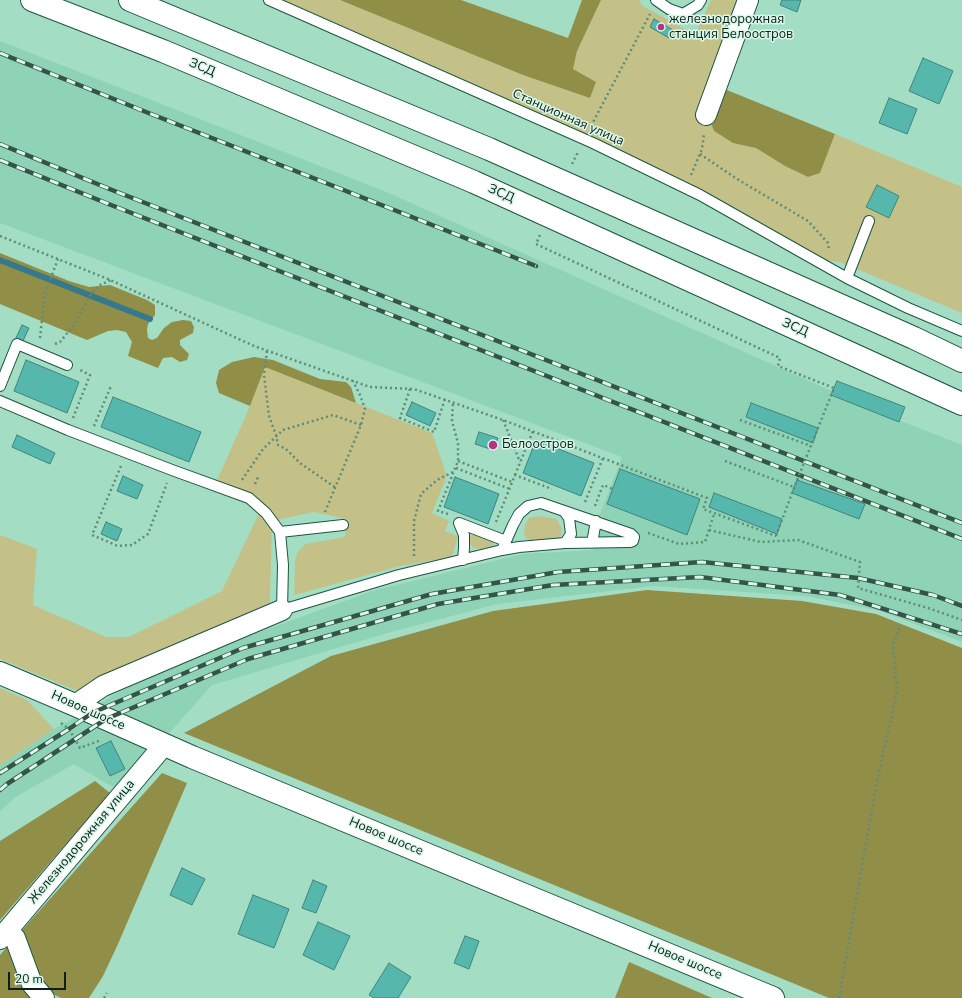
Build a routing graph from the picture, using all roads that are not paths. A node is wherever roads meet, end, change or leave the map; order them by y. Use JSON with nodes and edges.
{"nodes":[{"id":1,"x":32,"y":0,"type":"edge"},
{"id":2,"x":130,"y":0,"type":"edge"},
{"id":3,"x":269,"y":0,"type":"edge"},
{"id":4,"x":656,"y":0,"type":"edge"},
{"id":5,"x":701,"y":0,"type":"edge"},
{"id":6,"x":748,"y":0,"type":"edge"},
{"id":7,"x":706,"y":115,"type":"road end"},
{"id":8,"x":869,"y":221,"type":"dead end"},
{"id":9,"x":847,"y":278,"type":"junction"},
{"id":10,"x":962,"y":331,"type":"edge"},
{"id":11,"x":962,"y":361,"type":"edge"},
{"id":12,"x":67,"y":365,"type":"dead end"},
{"id":13,"x":0,"y":386,"type":"edge"},
{"id":14,"x":0,"y":401,"type":"edge"},
{"id":15,"x":962,"y":404,"type":"edge"},
{"id":16,"x":564,"y":511,"type":"junction"},
{"id":17,"x":596,"y":521,"type":"junction"},
{"id":18,"x":343,"y":526,"type":"dead end"},
{"id":19,"x":280,"y":532,"type":"junction"},
{"id":20,"x":565,"y":543,"type":"junction"},
{"id":21,"x":592,"y":543,"type":"junction"},
{"id":22,"x":504,"y":546,"type":"junction"},
{"id":23,"x":462,"y":560,"type":"junction"},
{"id":24,"x":282,"y":610,"type":"junction"},
{"id":25,"x":0,"y":674,"type":"edge"},
{"id":26,"x":75,"y":705,"type":"junction"},
{"id":27,"x":164,"y":745,"type":"junction"},
{"id":28,"x":3,"y":935,"type":"edge"},
{"id":29,"x":44,"y":998,"type":"edge"},
{"id":30,"x":773,"y":998,"type":"edge"}],
"edges":[{"from":1,"to":15,"type":"main road","name":"ЗСД"},
{"from":2,"to":11,"type":"main road"},
{"from":3,"to":9,"type":"lane","name":"Станционная улица"},
{"from":4,"to":5,"type":"lane"},
{"from":6,"to":7,"type":"street"},
{"from":8,"to":9,"type":"lane"},
{"from":9,"to":10,"type":"lane","name":"Станционная улица"},
{"from":12,"to":13,"type":"lane"},
{"from":14,"to":19,"type":"lane"},
{"from":16,"to":17,"type":"lane"},
{"from":16,"to":20,"type":"lane"},
{"from":16,"to":22,"type":"lane"},
{"from":17,"to":21,"type":"lane"},
{"from":17,"to":21,"type":"lane"},
{"from":18,"to":19,"type":"lane"},
{"from":19,"to":24,"type":"lane"},
{"from":20,"to":21,"type":"lane"},
{"from":20,"to":22,"type":"lane"},
{"from":22,"to":23,"type":"lane"},
{"from":22,"to":23,"type":"lane"},
{"from":23,"to":24,"type":"lane"},
{"from":24,"to":26,"type":"street"},
{"from":25,"to":26,"type":"main road","name":"Новое шоссе"},
{"from":26,"to":27,"type":"main road","name":"Новое шоссе"},
{"from":27,"to":28,"type":"street","name":"Железнодорожная улица"},
{"from":27,"to":30,"type":"main road","name":"Новое шоссе"},
{"from":28,"to":29,"type":"street"}]}
